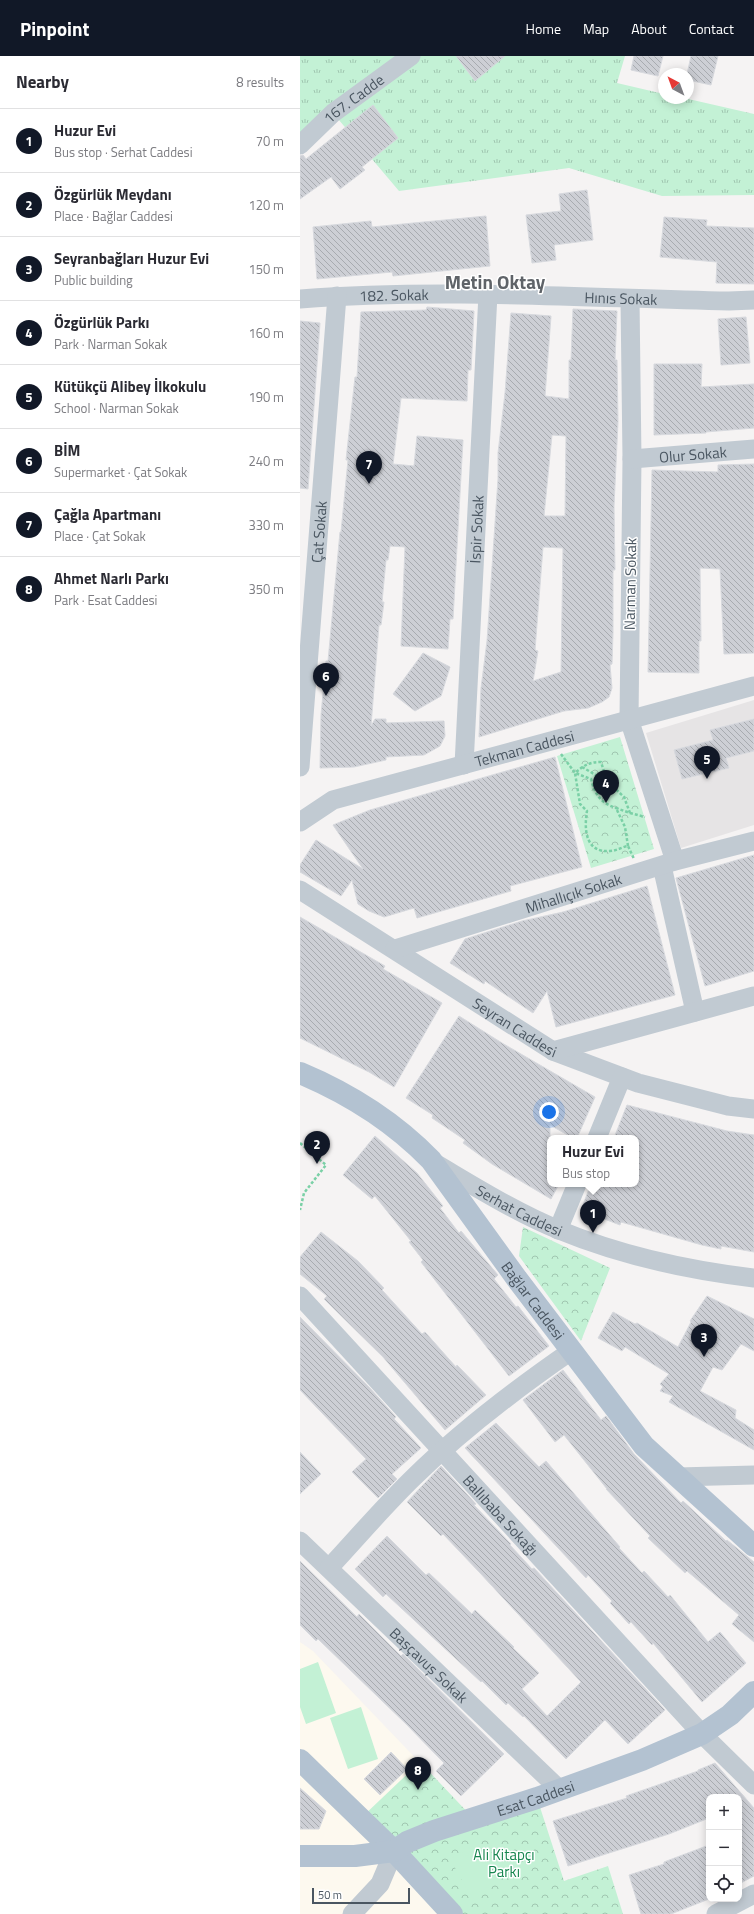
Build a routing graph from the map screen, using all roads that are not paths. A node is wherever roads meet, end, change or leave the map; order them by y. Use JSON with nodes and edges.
{"nodes":[{"id":1,"x":410,"y":56,"type":"edge"},
{"id":2,"x":300,"y":145,"type":"edge"},
{"id":3,"x":488,"y":294,"type":"junction"},
{"id":4,"x":337,"y":296,"type":"junction"},
{"id":5,"x":300,"y":299,"type":"edge"},
{"id":6,"x":630,"y":299,"type":"junction"},
{"id":7,"x":754,"y":300,"type":"edge"},
{"id":8,"x":754,"y":450,"type":"edge"},
{"id":9,"x":632,"y":459,"type":"junction"},
{"id":10,"x":754,"y":686,"type":"edge"},
{"id":11,"x":629,"y":719,"type":"junction"},
{"id":12,"x":464,"y":765,"type":"junction"},
{"id":13,"x":300,"y":767,"type":"edge"},
{"id":14,"x":300,"y":822,"type":"edge"},
{"id":15,"x":754,"y":841,"type":"edge"},
{"id":16,"x":668,"y":864,"type":"junction"},
{"id":17,"x":300,"y":890,"type":"edge"},
{"id":18,"x":395,"y":949,"type":"junction"},
{"id":19,"x":754,"y":996,"type":"edge"},
{"id":20,"x":695,"y":1012,"type":"junction"},
{"id":21,"x":553,"y":1051,"type":"junction"},
{"id":22,"x":300,"y":1073,"type":"edge"},
{"id":23,"x":622,"y":1077,"type":"junction"},
{"id":24,"x":754,"y":1109,"type":"edge"},
{"id":25,"x":598,"y":1135,"type":"edge"},
{"id":26,"x":431,"y":1160,"type":"junction"},
{"id":27,"x":577,"y":1187,"type":"edge"},
{"id":28,"x":558,"y":1230,"type":"junction"},
{"id":29,"x":754,"y":1278,"type":"edge"},
{"id":30,"x":300,"y":1296,"type":"edge"},
{"id":31,"x":571,"y":1351,"type":"junction"},
{"id":32,"x":443,"y":1450,"type":"junction"},
{"id":33,"x":754,"y":1475,"type":"edge"},
{"id":34,"x":678,"y":1477,"type":"junction"},
{"id":35,"x":300,"y":1541,"type":"edge"},
{"id":36,"x":754,"y":1546,"type":"edge"},
{"id":37,"x":329,"y":1568,"type":"junction"},
{"id":38,"x":754,"y":1692,"type":"edge"},
{"id":39,"x":702,"y":1734,"type":"junction"},
{"id":40,"x":300,"y":1760,"type":"edge"},
{"id":41,"x":754,"y":1785,"type":"edge"},
{"id":42,"x":559,"y":1789,"type":"junction"},
{"id":43,"x":394,"y":1851,"type":"junction"},
{"id":44,"x":300,"y":1856,"type":"edge"},
{"id":45,"x":754,"y":1894,"type":"edge"},
{"id":46,"x":352,"y":1914,"type":"edge"},
{"id":47,"x":452,"y":1914,"type":"edge"},
{"id":48,"x":716,"y":1914,"type":"edge"}],
"edges":[{"from":1,"to":2,"type":"street","name":"167. Cadde"},
{"from":3,"to":4,"type":"street","name":"182. Sokak"},
{"from":3,"to":6,"type":"street","name":"Hınıs Sokak"},
{"from":3,"to":12,"type":"street","name":"İspir Sokak"},
{"from":4,"to":5,"type":"street","name":"182. Sokak"},
{"from":4,"to":13,"type":"street","name":"Çat Sokak"},
{"from":6,"to":7,"type":"street","name":"Hınıs Sokak"},
{"from":6,"to":9,"type":"street","name":"Narman Sokak"},
{"from":8,"to":9,"type":"street","name":"Olur Sokak"},
{"from":9,"to":11,"type":"street","name":"Narman Sokak"},
{"from":10,"to":11,"type":"street","name":"Tekman Caddesi"},
{"from":11,"to":12,"type":"street","name":"Tekman Caddesi"},
{"from":11,"to":16,"type":"street","name":"Narman Sokak"},
{"from":12,"to":14,"type":"street","name":"Tekman Caddesi"},
{"from":15,"to":16,"type":"street","name":"Mihallıçık Sokak"},
{"from":16,"to":18,"type":"street","name":"Mihallıçık Sokak"},
{"from":16,"to":20,"type":"street","name":"Narman Sokak"},
{"from":17,"to":18,"type":"street","name":"Seyran Caddesi"},
{"from":18,"to":21,"type":"street","name":"Seyran Caddesi"},
{"from":19,"to":20,"type":"street"},
{"from":20,"to":21,"type":"street"},
{"from":21,"to":23,"type":"street","name":"Seyran Caddesi"},
{"from":22,"to":26,"type":"main road","name":"Bağlar Caddesi"},
{"from":23,"to":24,"type":"street","name":"Seyran Caddesi"},
{"from":23,"to":25,"type":"street"},
{"from":26,"to":28,"type":"street","name":"Serhat Caddesi"},
{"from":26,"to":31,"type":"main road","name":"Bağlar Caddesi"},
{"from":27,"to":28,"type":"street"},
{"from":28,"to":29,"type":"street","name":"Serhat Caddesi"},
{"from":30,"to":32,"type":"street","name":"Ballıbaba Sokağı"},
{"from":31,"to":32,"type":"street"},
{"from":31,"to":34,"type":"main road","name":"Bağlar Caddesi"},
{"from":32,"to":37,"type":"street"},
{"from":32,"to":39,"type":"street","name":"Ballıbaba Sokağı"},
{"from":33,"to":34,"type":"street"},
{"from":34,"to":36,"type":"main road","name":"Bağlar Caddesi"},
{"from":35,"to":37,"type":"street","name":"Başçavuş Sokak"},
{"from":37,"to":42,"type":"street","name":"Başçavuş Sokak"},
{"from":38,"to":39,"type":"main road","name":"Esat Caddesi"},
{"from":39,"to":41,"type":"street","name":"Ballıbaba Sokağı"},
{"from":39,"to":42,"type":"main road","name":"Esat Caddesi"},
{"from":40,"to":43,"type":"main road"},
{"from":42,"to":43,"type":"main road","name":"Esat Caddesi"},
{"from":43,"to":44,"type":"main road","name":"Esat Caddesi"},
{"from":43,"to":46,"type":"street"},
{"from":43,"to":47,"type":"main road"},
{"from":45,"to":48,"type":"street"}]}
